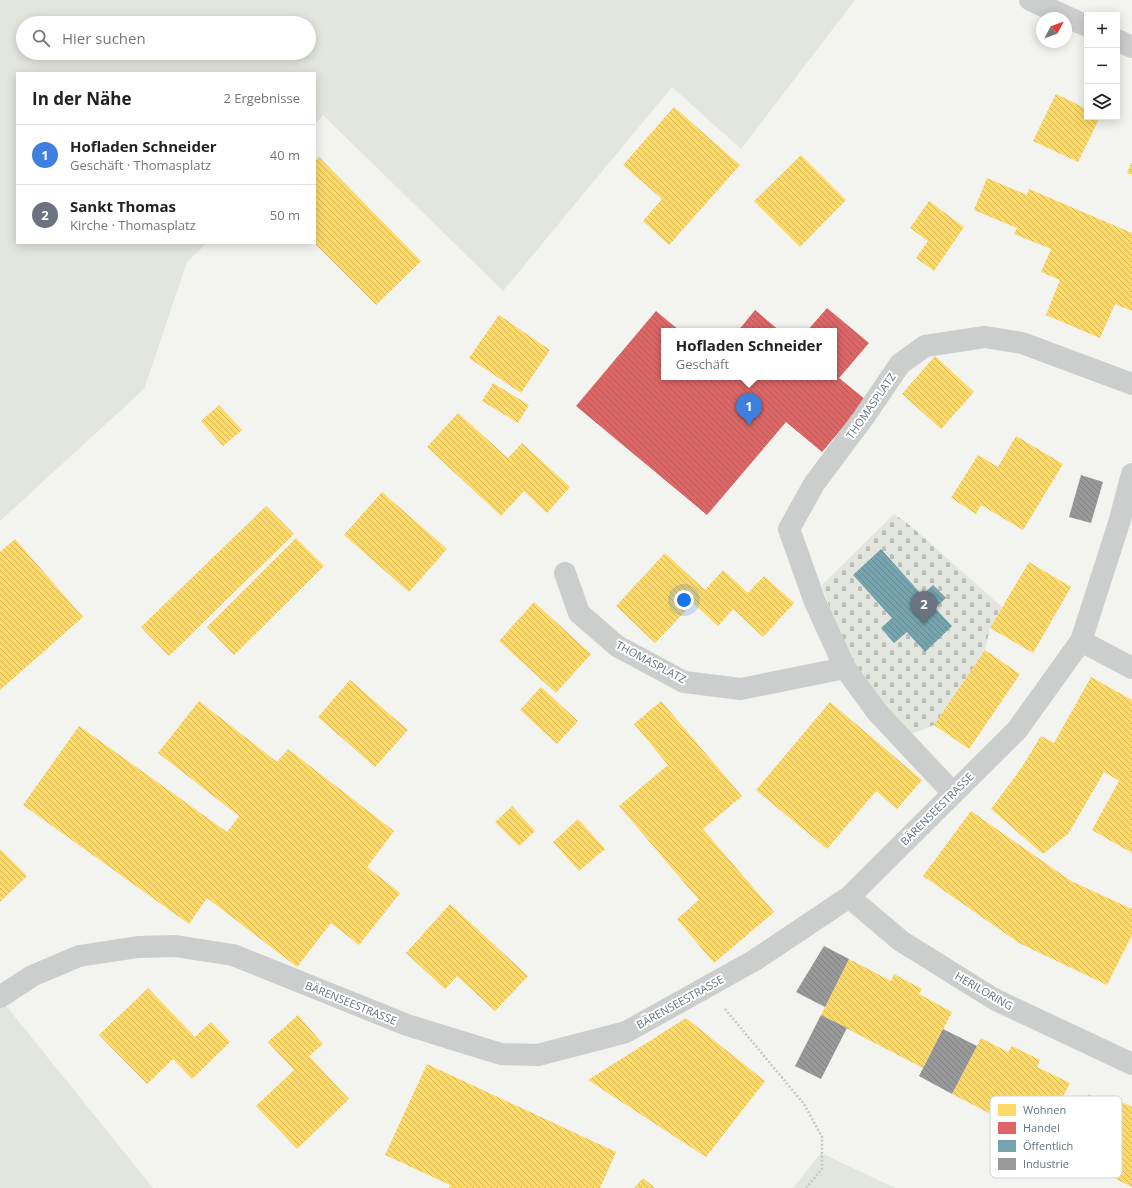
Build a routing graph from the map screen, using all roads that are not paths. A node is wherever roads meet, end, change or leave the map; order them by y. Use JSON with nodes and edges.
{"nodes":[{"id":1,"x":1030,"y":0,"type":"edge"},
{"id":2,"x":1084,"y":25,"type":"edge"},
{"id":3,"x":1120,"y":41,"type":"edge"},
{"id":4,"x":1132,"y":47,"type":"edge"},
{"id":5,"x":1132,"y":384,"type":"edge"},
{"id":6,"x":1132,"y":474,"type":"edge"},
{"id":7,"x":1125,"y":528,"type":"edge"},
{"id":8,"x":565,"y":573,"type":"dead end"},
{"id":9,"x":1081,"y":641,"type":"junction"},
{"id":10,"x":845,"y":668,"type":"junction"},
{"id":11,"x":1132,"y":668,"type":"edge"},
{"id":12,"x":953,"y":793,"type":"junction"},
{"id":13,"x":849,"y":897,"type":"junction"},
{"id":14,"x":0,"y":996,"type":"edge"},
{"id":15,"x":1132,"y":1064,"type":"edge"}],
"edges":[{"from":1,"to":2,"type":"street"},
{"from":3,"to":4,"type":"street"},
{"from":5,"to":10,"type":"street","name":"THOMASPLATZ"},
{"from":6,"to":7,"type":"street","name":"BÄRENSEESTRASSE"},
{"from":7,"to":9,"type":"street","name":"BÄRENSEESTRASSE"},
{"from":8,"to":10,"type":"street","name":"THOMASPLATZ"},
{"from":9,"to":11,"type":"street"},
{"from":9,"to":12,"type":"street","name":"BÄRENSEESTRASSE"},
{"from":10,"to":12,"type":"street","name":"THOMASPLATZ"},
{"from":12,"to":13,"type":"street","name":"BÄRENSEESTRASSE"},
{"from":13,"to":14,"type":"street","name":"BÄRENSEESTRASSE"},
{"from":13,"to":15,"type":"street","name":"HERILORING"}]}
